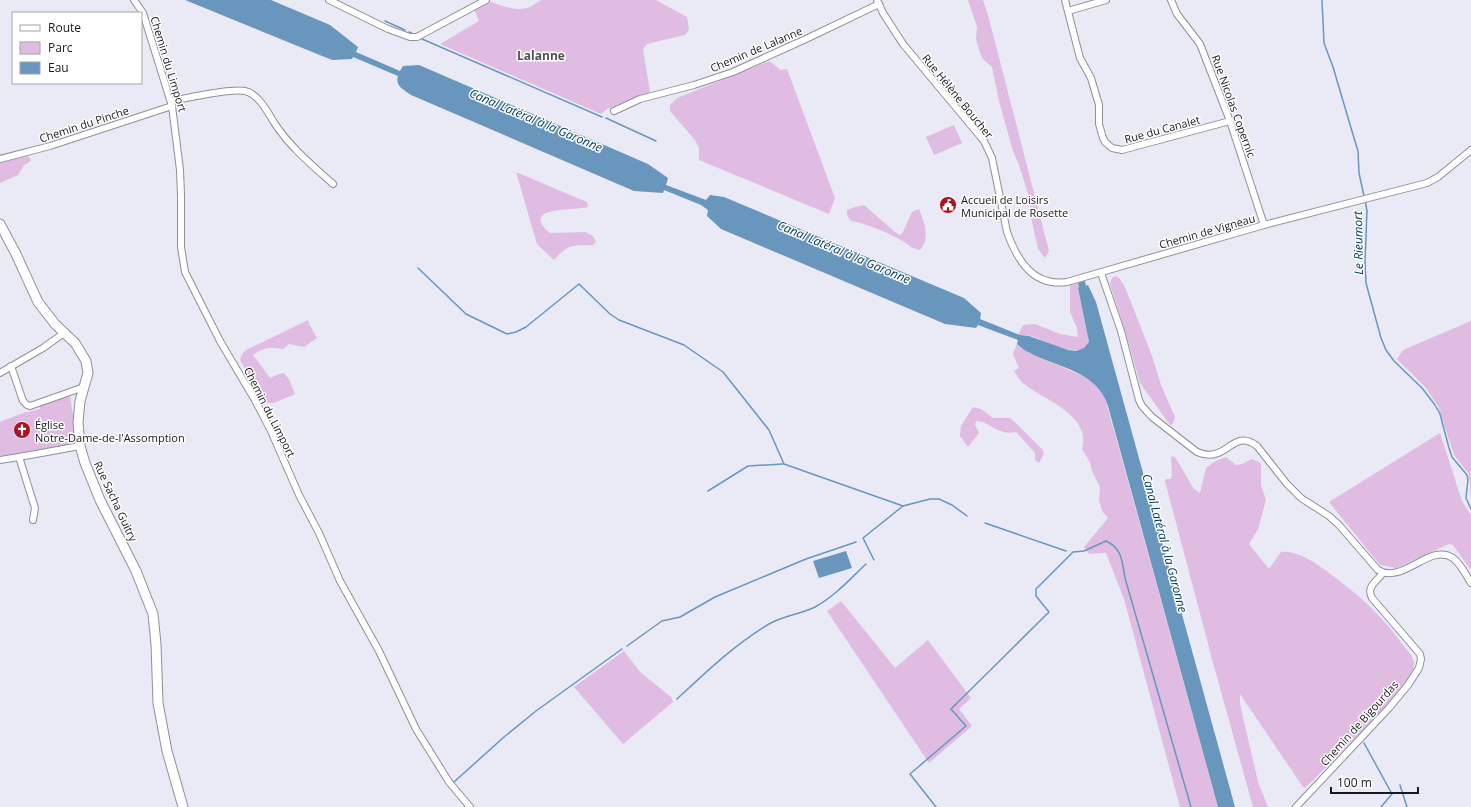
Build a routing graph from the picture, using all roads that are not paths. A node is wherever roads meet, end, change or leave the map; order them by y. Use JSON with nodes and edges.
{"nodes":[{"id":1,"x":134,"y":0,"type":"edge"},
{"id":2,"x":329,"y":0,"type":"edge"},
{"id":3,"x":486,"y":0,"type":"edge"},
{"id":4,"x":1065,"y":0,"type":"edge"},
{"id":5,"x":1106,"y":0,"type":"edge"},
{"id":6,"x":1171,"y":0,"type":"edge"},
{"id":7,"x":878,"y":2,"type":"edge"},
{"id":8,"x":1068,"y":11,"type":"junction"},
{"id":9,"x":172,"y":103,"type":"junction"},
{"id":10,"x":614,"y":111,"type":"dead end"},
{"id":11,"x":1230,"y":121,"type":"junction"},
{"id":12,"x":1471,"y":150,"type":"edge"},
{"id":13,"x":0,"y":159,"type":"edge"},
{"id":14,"x":333,"y":184,"type":"dead end"},
{"id":15,"x":0,"y":224,"type":"edge"},
{"id":16,"x":1264,"y":225,"type":"junction"},
{"id":17,"x":1101,"y":273,"type":"junction"},
{"id":18,"x":1057,"y":284,"type":"joint"},
{"id":19,"x":64,"y":333,"type":"junction"},
{"id":20,"x":11,"y":366,"type":"junction"},
{"id":21,"x":0,"y":373,"type":"edge"},
{"id":22,"x":84,"y":387,"type":"junction"},
{"id":23,"x":80,"y":446,"type":"junction"},
{"id":24,"x":19,"y":458,"type":"junction"},
{"id":25,"x":0,"y":460,"type":"edge"},
{"id":26,"x":33,"y":520,"type":"dead end"},
{"id":27,"x":1383,"y":573,"type":"junction"},
{"id":28,"x":1471,"y":583,"type":"edge"},
{"id":29,"x":183,"y":807,"type":"edge"},
{"id":30,"x":470,"y":807,"type":"edge"},
{"id":31,"x":1296,"y":807,"type":"edge"}],
"edges":[{"from":1,"to":9,"type":"street","name":"Chemin du Limport"},
{"from":2,"to":3,"type":"street"},
{"from":4,"to":8,"type":"street","name":"Rue du Canalet"},
{"from":5,"to":8,"type":"street"},
{"from":6,"to":11,"type":"street","name":"Rue Nicolas Copernic"},
{"from":7,"to":10,"type":"street","name":"Chemin de Lalanne"},
{"from":7,"to":18,"type":"street","name":"Rue Hélène Boucher"},
{"from":8,"to":11,"type":"street","name":"Rue du Canalet"},
{"from":9,"to":13,"type":"street","name":"Chemin du Pinche"},
{"from":9,"to":14,"type":"street","name":"Chemin du Pinche"},
{"from":9,"to":30,"type":"street","name":"Chemin du Limport"},
{"from":11,"to":16,"type":"street","name":"Rue Nicolas Copernic"},
{"from":12,"to":16,"type":"street","name":"Chemin de Vigneau"},
{"from":15,"to":19,"type":"street","name":"Rue Sacha Guitry"},
{"from":16,"to":17,"type":"street","name":"Chemin de Vigneau"},
{"from":17,"to":18,"type":"street","name":"Chemin de Vigneau"},
{"from":17,"to":27,"type":"street"},
{"from":19,"to":20,"type":"street"},
{"from":19,"to":22,"type":"street","name":"Rue Sacha Guitry"},
{"from":20,"to":21,"type":"street"},
{"from":20,"to":22,"type":"street"},
{"from":22,"to":23,"type":"street","name":"Rue Sacha Guitry"},
{"from":23,"to":24,"type":"street"},
{"from":23,"to":29,"type":"street","name":"Rue Sacha Guitry"},
{"from":24,"to":25,"type":"street"},
{"from":24,"to":26,"type":"street"},
{"from":27,"to":28,"type":"street"},
{"from":27,"to":31,"type":"street","name":"Chemin de Bigourdas"}]}
